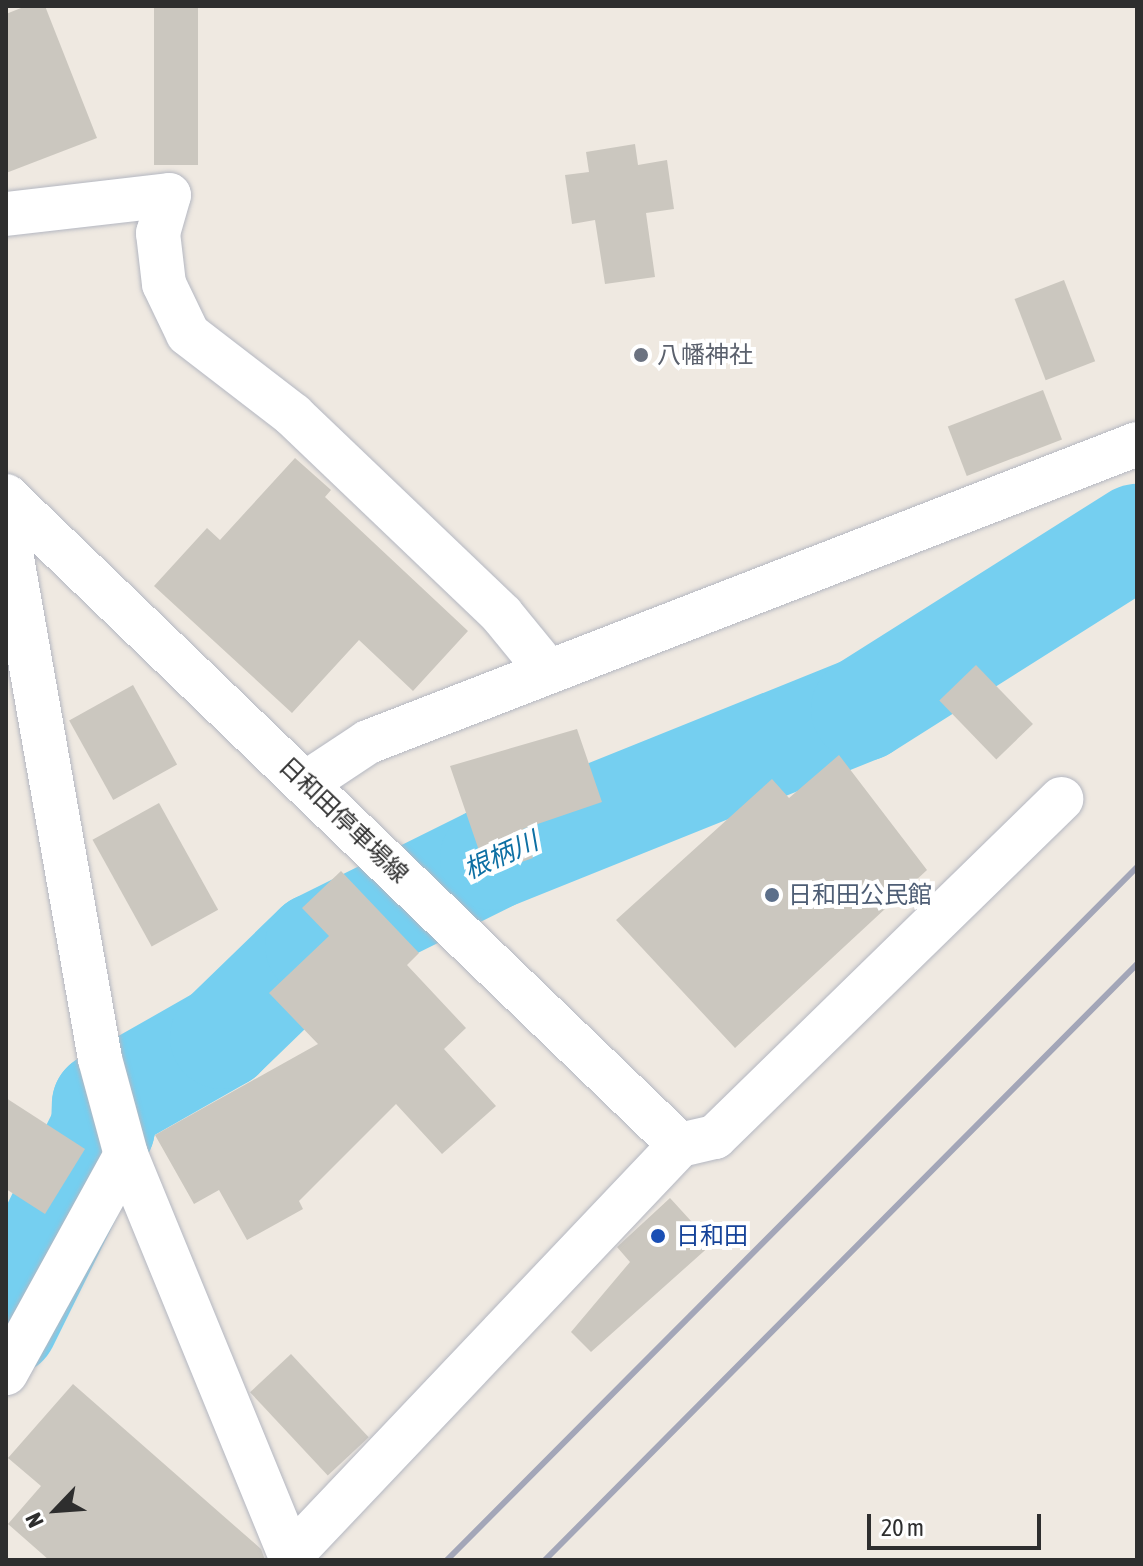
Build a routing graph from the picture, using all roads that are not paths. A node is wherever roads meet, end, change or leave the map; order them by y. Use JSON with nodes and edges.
{"nodes":[{"id":1,"x":6,"y":214,"type":"edge"},
{"id":2,"x":1137,"y":444,"type":"edge"},
{"id":3,"x":6,"y":496,"type":"edge"},
{"id":4,"x":6,"y":524,"type":"edge"},
{"id":5,"x":547,"y":670,"type":"junction"},
{"id":6,"x":306,"y":783,"type":"junction"},
{"id":7,"x":1061,"y":799,"type":"dead end"},
{"id":8,"x":680,"y":1145,"type":"junction"},
{"id":9,"x":126,"y":1155,"type":"junction"},
{"id":10,"x":6,"y":1373,"type":"edge"},
{"id":11,"x":291,"y":1558,"type":"edge"}],
"edges":[{"from":1,"to":5,"type":"street"},
{"from":2,"to":5,"type":"street"},
{"from":3,"to":6,"type":"street","name":"日和田停車場線"},
{"from":4,"to":9,"type":"street"},
{"from":5,"to":6,"type":"street"},
{"from":6,"to":8,"type":"street","name":"日和田停車場線"},
{"from":7,"to":8,"type":"street"},
{"from":8,"to":11,"type":"street"},
{"from":9,"to":10,"type":"street"},
{"from":9,"to":11,"type":"street"}]}
